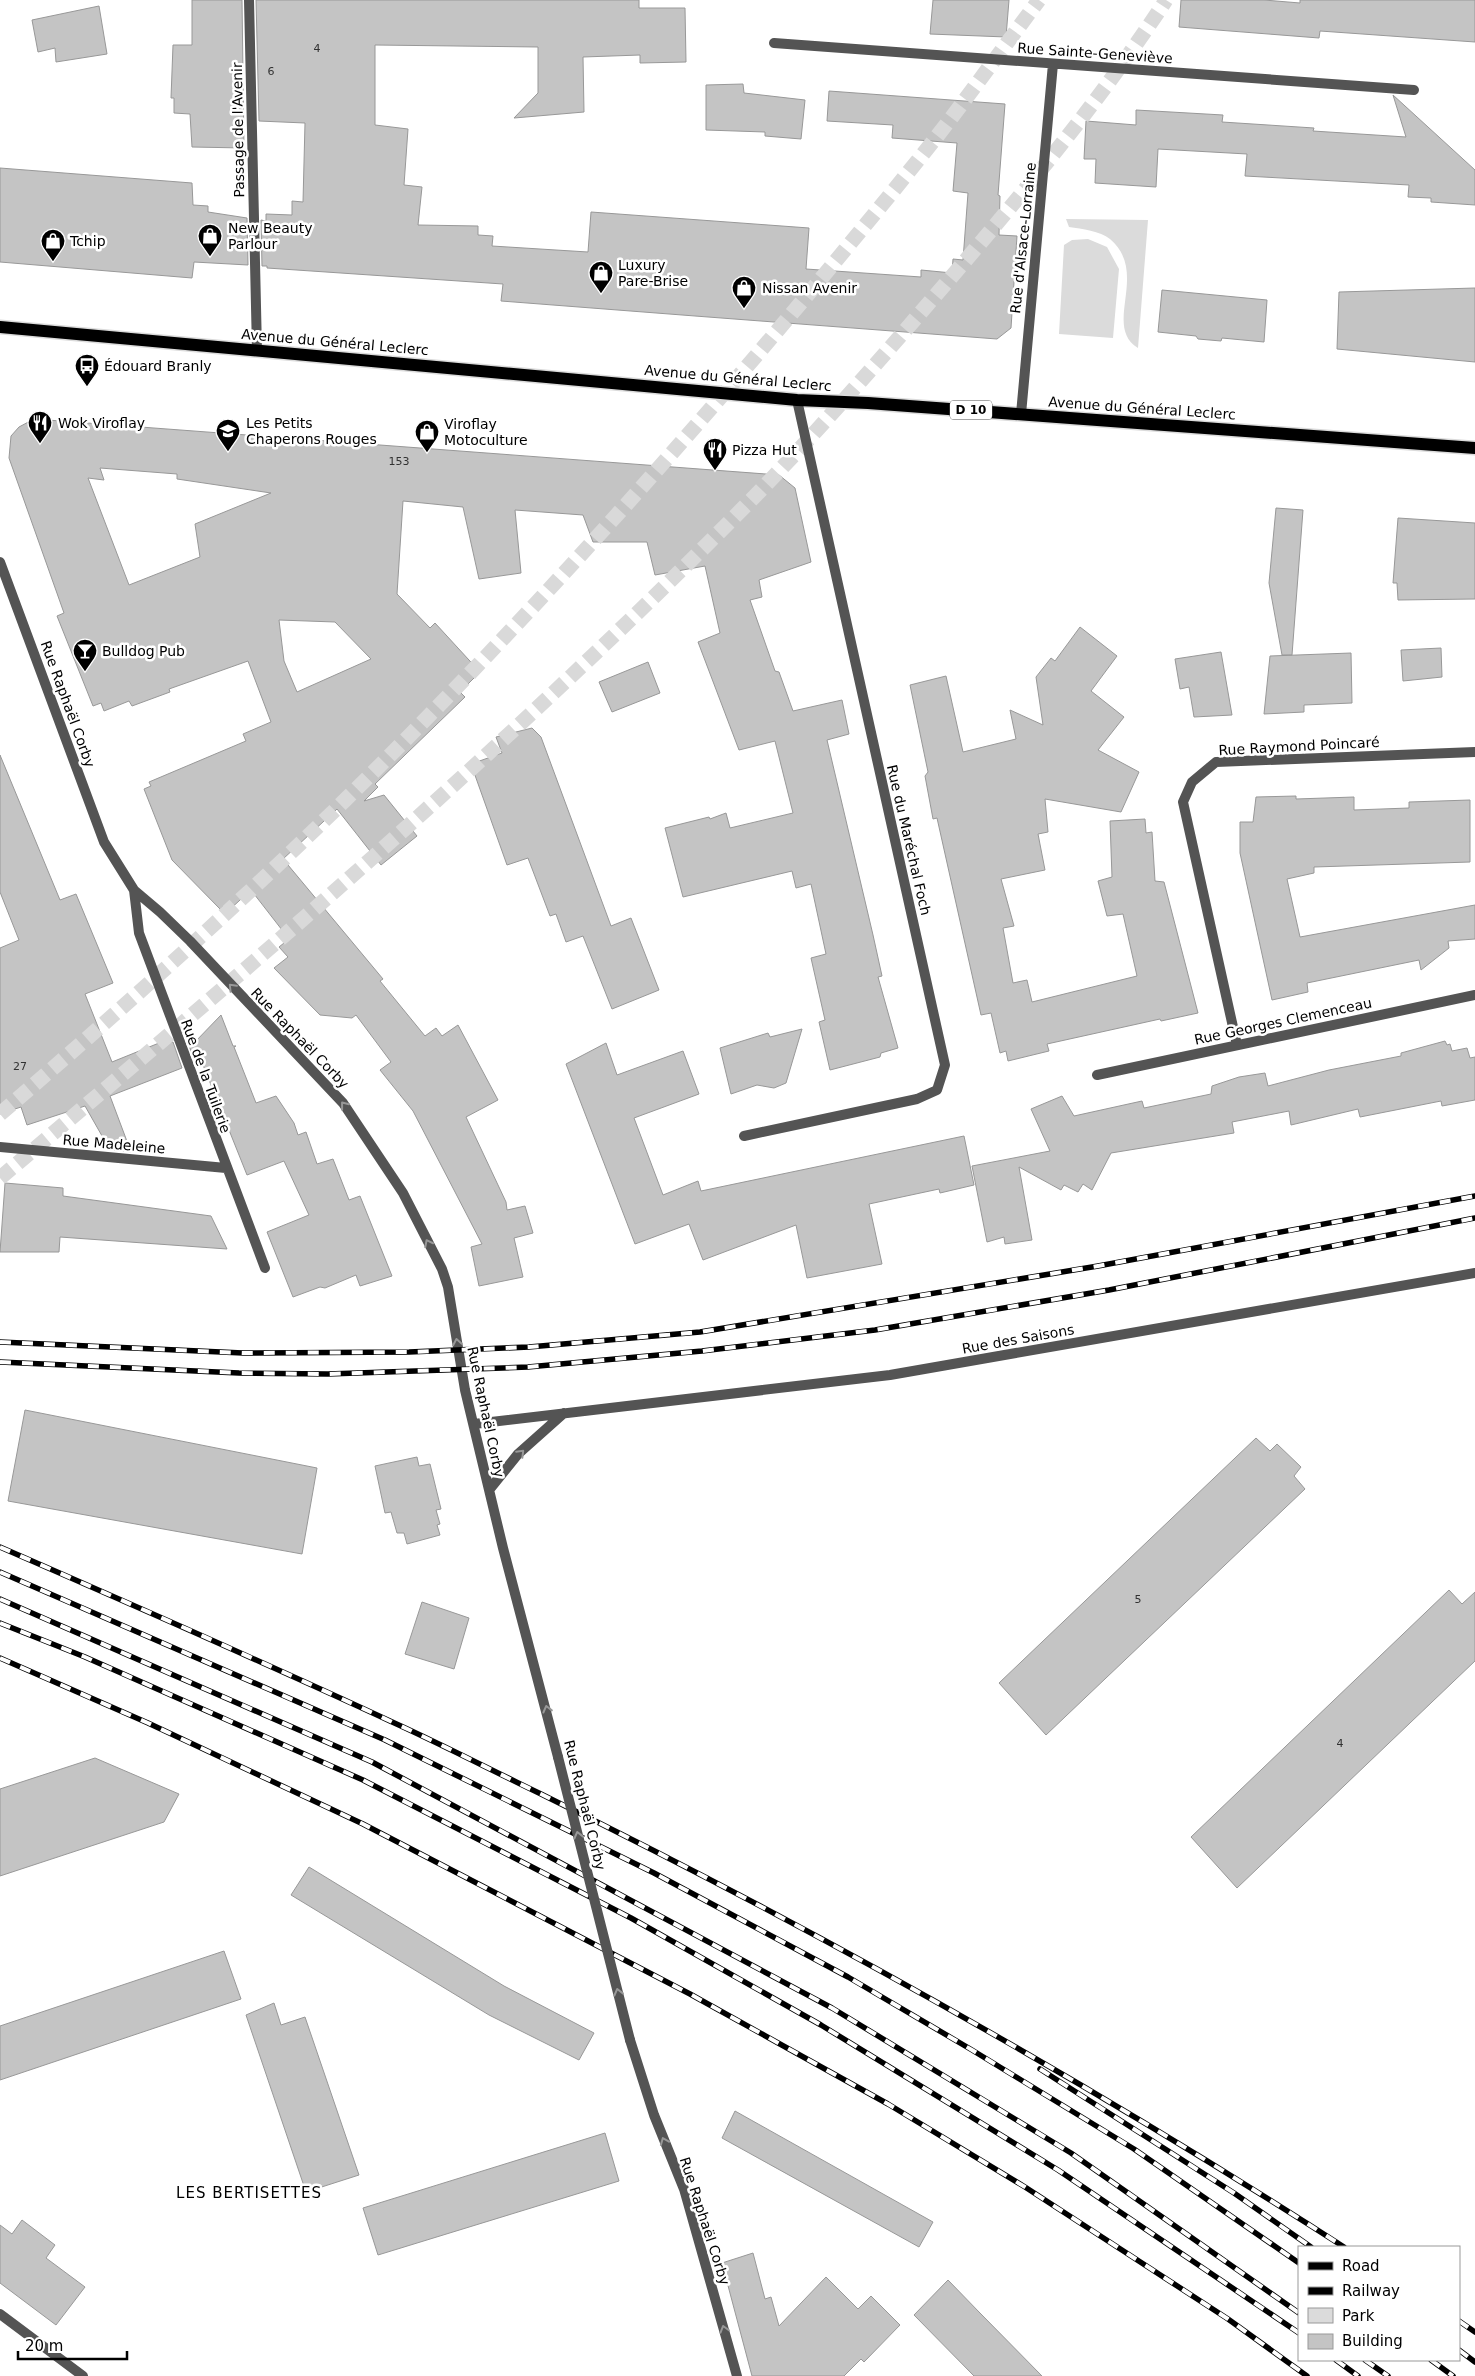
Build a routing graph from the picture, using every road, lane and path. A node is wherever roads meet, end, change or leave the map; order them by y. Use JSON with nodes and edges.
{"nodes":[{"id":1,"x":248,"y":0,"type":"edge"},
{"id":2,"x":774,"y":43,"type":"dead end"},
{"id":3,"x":1053,"y":64,"type":"junction"},
{"id":4,"x":1414,"y":90,"type":"dead end"},
{"id":5,"x":0,"y":327,"type":"edge"},
{"id":6,"x":257,"y":350,"type":"junction"},
{"id":7,"x":797,"y":400,"type":"junction"},
{"id":8,"x":1021,"y":414,"type":"junction"},
{"id":9,"x":1475,"y":448,"type":"edge"},
{"id":10,"x":0,"y":562,"type":"edge"},
{"id":11,"x":1475,"y":752,"type":"edge"},
{"id":12,"x":134,"y":890,"type":"junction"},
{"id":13,"x":1475,"y":995,"type":"edge"},
{"id":14,"x":1237,"y":1045,"type":"junction"},
{"id":15,"x":1097,"y":1075,"type":"dead end"},
{"id":16,"x":744,"y":1136,"type":"dead end"},
{"id":17,"x":0,"y":1147,"type":"edge"},
{"id":18,"x":226,"y":1168,"type":"junction"},
{"id":19,"x":265,"y":1268,"type":"dead end"},
{"id":20,"x":1475,"y":1274,"type":"edge"},
{"id":21,"x":564,"y":1413,"type":"junction"},
{"id":22,"x":474,"y":1424,"type":"junction"},
{"id":23,"x":489,"y":1490,"type":"junction"},
{"id":24,"x":0,"y":2314,"type":"edge"},
{"id":25,"x":83,"y":2376,"type":"edge"},
{"id":26,"x":737,"y":2376,"type":"edge"}],
"edges":[{"from":1,"to":6,"type":"street","name":"Passage de l'Avenir"},
{"from":2,"to":3,"type":"street","name":"Rue Sainte-Geneviève"},
{"from":3,"to":4,"type":"street","name":"Rue Sainte-Geneviève"},
{"from":3,"to":8,"type":"street","name":"Rue d'Alsace-Lorraine"},
{"from":5,"to":6,"type":"main road","name":"Avenue du Général Leclerc","number":"D 10"},
{"from":6,"to":7,"type":"main road","name":"Avenue du Général Leclerc","number":"D 10"},
{"from":7,"to":8,"type":"main road","name":"Avenue du Général Leclerc","number":"D 10"},
{"from":7,"to":16,"type":"street","name":"Rue du Maréchal Foch"},
{"from":8,"to":9,"type":"main road","name":"Avenue du Général Leclerc","number":"D 10"},
{"from":10,"to":12,"type":"street","name":"Rue Raphaël Corby"},
{"from":11,"to":14,"type":"street","name":"Rue Raymond Poincaré"},
{"from":12,"to":18,"type":"street","name":"Rue de la Tuilerie"},
{"from":22,"to":12,"type":"street","name":"Rue Raphaël Corby","one_way":true},
{"from":13,"to":14,"type":"street","name":"Rue Georges Clemenceau"},
{"from":14,"to":15,"type":"street","name":"Rue Georges Clemenceau"},
{"from":17,"to":18,"type":"street","name":"Rue Madeleine"},
{"from":18,"to":19,"type":"street","name":"Rue de la Tuilerie"},
{"from":20,"to":21,"type":"street","name":"Rue des Saisons"},
{"from":21,"to":22,"type":"street","name":"Rue des Saisons"},
{"from":23,"to":21,"type":"street","one_way":true},
{"from":22,"to":23,"type":"street","name":"Rue Raphaël Corby"},
{"from":26,"to":23,"type":"street","name":"Rue Raphaël Corby","one_way":true,"bridge":true},
{"from":24,"to":25,"type":"street"}]}
